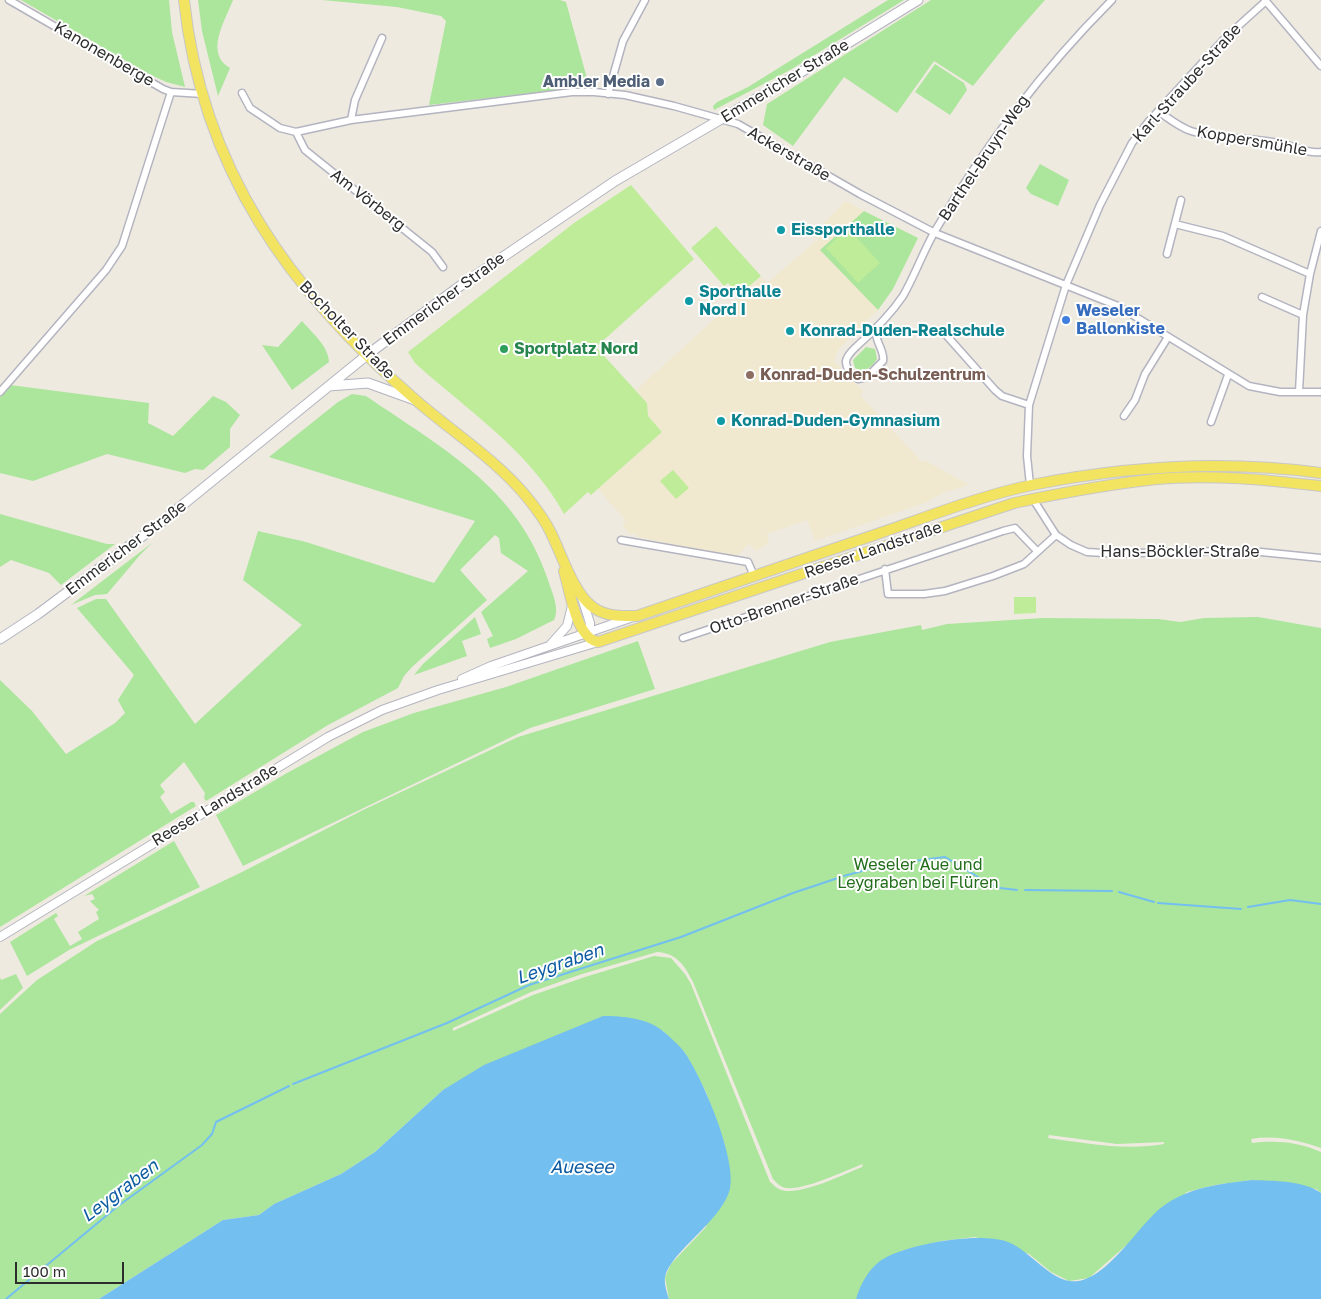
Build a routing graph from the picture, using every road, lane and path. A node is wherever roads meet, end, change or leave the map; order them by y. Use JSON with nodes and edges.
{"nodes":[{"id":1,"x":9,"y":0,"type":"edge"},
{"id":2,"x":184,"y":0,"type":"edge"},
{"id":3,"x":645,"y":0,"type":"edge"},
{"id":4,"x":918,"y":0,"type":"edge"},
{"id":5,"x":1112,"y":0,"type":"edge"},
{"id":6,"x":1265,"y":0,"type":"edge"},
{"id":7,"x":382,"y":38,"type":"dead end"},
{"id":8,"x":1321,"y":66,"type":"edge"},
{"id":9,"x":171,"y":92,"type":"junction"},
{"id":10,"x":242,"y":93,"type":"dead end"},
{"id":11,"x":202,"y":94,"type":"junction"},
{"id":12,"x":608,"y":94,"type":"junction"},
{"id":13,"x":1158,"y":111,"type":"junction"},
{"id":14,"x":351,"y":120,"type":"junction"},
{"id":15,"x":720,"y":120,"type":"junction"},
{"id":16,"x":296,"y":132,"type":"junction"},
{"id":17,"x":1321,"y":152,"type":"edge"},
{"id":18,"x":1181,"y":200,"type":"dead end"},
{"id":19,"x":1175,"y":224,"type":"junction"},
{"id":20,"x":1321,"y":231,"type":"edge"},
{"id":21,"x":935,"y":233,"type":"junction"},
{"id":22,"x":1167,"y":254,"type":"dead end"},
{"id":23,"x":443,"y":267,"type":"dead end"},
{"id":24,"x":1310,"y":274,"type":"junction"},
{"id":25,"x":1066,"y":286,"type":"junction"},
{"id":26,"x":1262,"y":297,"type":"dead end"},
{"id":27,"x":1303,"y":315,"type":"junction"},
{"id":28,"x":876,"y":331,"type":"junction"},
{"id":29,"x":947,"y":336,"type":"dead end"},
{"id":30,"x":1168,"y":337,"type":"junction"},
{"id":31,"x":367,"y":355,"type":"junction"},
{"id":32,"x":1228,"y":374,"type":"junction"},
{"id":33,"x":328,"y":386,"type":"junction"},
{"id":34,"x":0,"y":392,"type":"edge"},
{"id":35,"x":1299,"y":392,"type":"junction"},
{"id":36,"x":1321,"y":392,"type":"edge"},
{"id":37,"x":417,"y":401,"type":"junction"},
{"id":38,"x":1029,"y":405,"type":"junction"},
{"id":39,"x":1124,"y":416,"type":"dead end"},
{"id":40,"x":1212,"y":422,"type":"dead end"},
{"id":41,"x":1321,"y":473,"type":"edge"},
{"id":42,"x":1030,"y":485,"type":"junction"},
{"id":43,"x":1321,"y":486,"type":"edge"},
{"id":44,"x":1033,"y":499,"type":"junction"},
{"id":45,"x":1056,"y":535,"type":"junction"},
{"id":46,"x":621,"y":540,"type":"dead end"},
{"id":47,"x":1037,"y":551,"type":"junction"},
{"id":48,"x":1321,"y":558,"type":"edge"},
{"id":49,"x":885,"y":569,"type":"junction"},
{"id":50,"x":754,"y":576,"type":"junction"},
{"id":51,"x":576,"y":598,"type":"junction"},
{"id":52,"x":637,"y":616,"type":"junction"},
{"id":53,"x":683,"y":638,"type":"dead end"},
{"id":54,"x":0,"y":639,"type":"edge"},
{"id":55,"x":590,"y":639,"type":"junction"},
{"id":56,"x":545,"y":648,"type":"junction"},
{"id":57,"x":438,"y":690,"type":"junction"},
{"id":58,"x":0,"y":937,"type":"edge"}],
"edges":[{"from":1,"to":9,"type":"street","name":"Kanonenberge"},
{"from":2,"to":11,"type":"main road","name":"Bocholter Straße"},
{"from":3,"to":12,"type":"street"},
{"from":4,"to":15,"type":"main road","name":"Emmericher Straße"},
{"from":5,"to":21,"type":"street","name":"Barthel-Bruyn-Weg"},
{"from":6,"to":8,"type":"street"},
{"from":6,"to":13,"type":"street","name":"Karl-Straube-Straße"},
{"from":7,"to":14,"type":"street"},
{"from":9,"to":11,"type":"street","name":"Kanonenberge"},
{"from":9,"to":34,"type":"street"},
{"from":10,"to":16,"type":"street"},
{"from":11,"to":31,"type":"main road","name":"Bocholter Straße"},
{"from":12,"to":14,"type":"street","name":"Ackerstraße"},
{"from":12,"to":15,"type":"street","name":"Ackerstraße"},
{"from":13,"to":17,"type":"street","name":"Koppersmühle"},
{"from":13,"to":25,"type":"street","name":"Karl-Straube-Straße"},
{"from":14,"to":16,"type":"street","name":"Ackerstraße"},
{"from":15,"to":21,"type":"street","name":"Ackerstraße"},
{"from":15,"to":31,"type":"main road","name":"Emmericher Straße"},
{"from":16,"to":23,"type":"street","name":"Am Vörberg"},
{"from":18,"to":19,"type":"street"},
{"from":19,"to":22,"type":"street"},
{"from":19,"to":24,"type":"street"},
{"from":20,"to":24,"type":"street"},
{"from":21,"to":25,"type":"street","name":"Ackerstraße"},
{"from":21,"to":28,"type":"street","name":"Barthel-Bruyn-Weg"},
{"from":24,"to":27,"type":"street"},
{"from":25,"to":30,"type":"street","name":"Ackerstraße"},
{"from":25,"to":38,"type":"street","name":"Karl-Straube-Straße"},
{"from":26,"to":27,"type":"street"},
{"from":27,"to":35,"type":"street"},
{"from":28,"to":28,"type":"street","name":"Barthel-Bruyn-Weg"},
{"from":29,"to":38,"type":"street"},
{"from":30,"to":32,"type":"street","name":"Ackerstraße"},
{"from":30,"to":39,"type":"street"},
{"from":31,"to":33,"type":"main road","name":"Emmericher Straße"},
{"from":31,"to":37,"type":"main road","name":"Bocholter Straße"},
{"from":32,"to":35,"type":"street","name":"Ackerstraße"},
{"from":32,"to":40,"type":"street"},
{"from":33,"to":37,"type":"main road"},
{"from":33,"to":54,"type":"main road","name":"Emmericher Straße"},
{"from":35,"to":36,"type":"street","name":"Ackerstraße"},
{"from":37,"to":51,"type":"main road","name":"Bocholter Straße"},
{"from":38,"to":42,"type":"street","name":"Karl-Straube-Straße"},
{"from":41,"to":42,"type":"main road","name":"Reeser Landstraße"},
{"from":42,"to":44,"type":"main road"},
{"from":42,"to":50,"type":"main road","name":"Reeser Landstraße"},
{"from":43,"to":44,"type":"main road","name":"Reeser Landstraße"},
{"from":44,"to":45,"type":"street","name":"Hans-Böckler-Straße"},
{"from":44,"to":55,"type":"main road","name":"Reeser Landstraße"},
{"from":45,"to":47,"type":"street"},
{"from":45,"to":48,"type":"street","name":"Hans-Böckler-Straße"},
{"from":46,"to":50,"type":"street"},
{"from":47,"to":49,"type":"street","name":"Otto-Brenner-Straße"},
{"from":47,"to":49,"type":"street"},
{"from":49,"to":53,"type":"street","name":"Otto-Brenner-Straße"},
{"from":50,"to":52,"type":"main road","name":"Reeser Landstraße"},
{"from":51,"to":52,"type":"main road"},
{"from":51,"to":55,"type":"main road","name":"Bocholter Straße"},
{"from":51,"to":56,"type":"street"},
{"from":52,"to":55,"type":"street","name":"Reeser Landstraße"},
{"from":55,"to":56,"type":"street","name":"Reeser Landstraße"},
{"from":55,"to":57,"type":"street","name":"Reeser Landstraße"},
{"from":56,"to":57,"type":"street","name":"Reeser Landstraße"},
{"from":57,"to":58,"type":"street","name":"Reeser Landstraße"}]}
